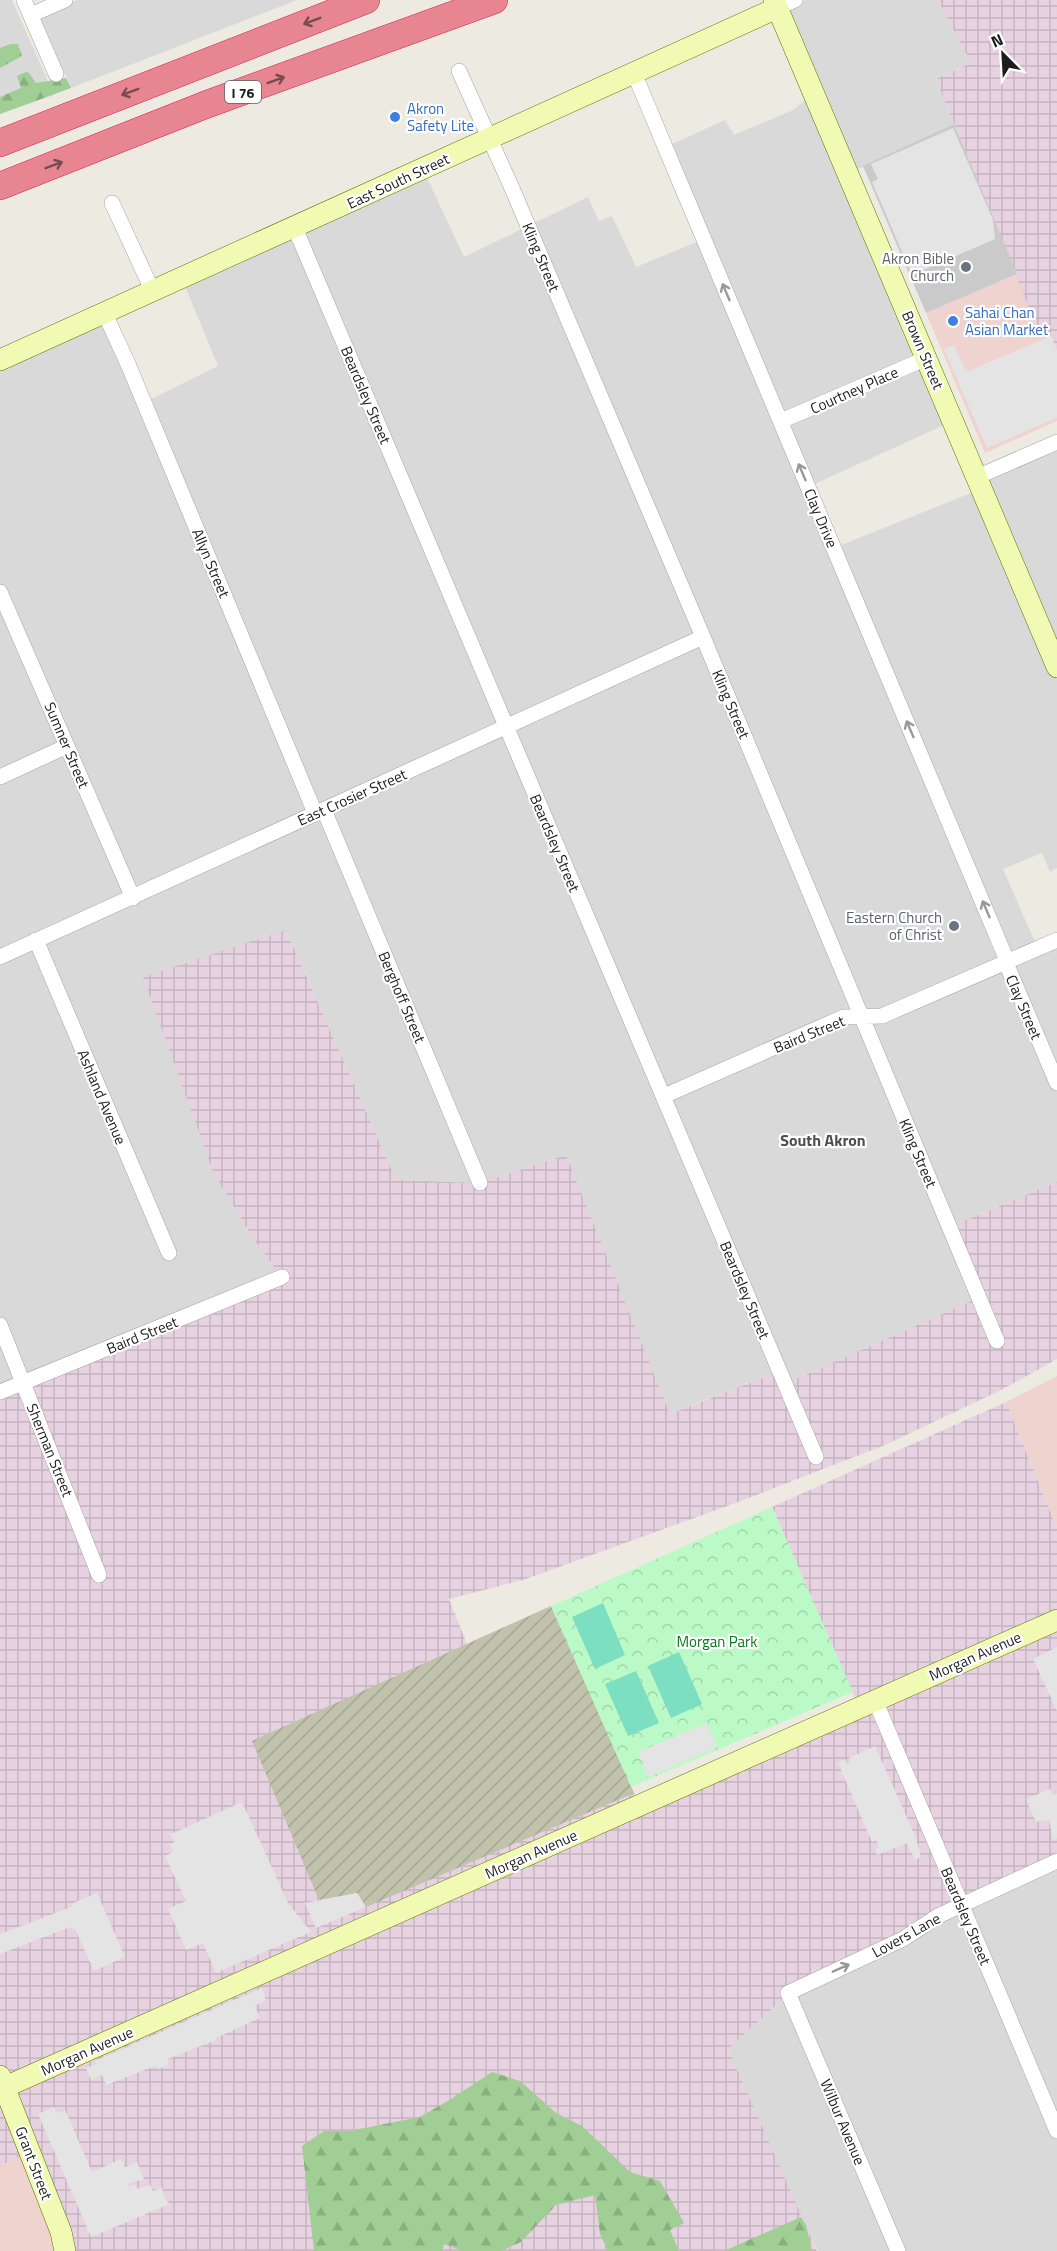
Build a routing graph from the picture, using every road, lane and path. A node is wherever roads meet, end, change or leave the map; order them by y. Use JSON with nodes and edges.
{"nodes":[{"id":1,"x":24,"y":0,"type":"edge"},
{"id":2,"x":65,"y":0,"type":"edge"},
{"id":3,"x":366,"y":0,"type":"edge"},
{"id":4,"x":495,"y":1,"type":"edge"},
{"id":5,"x":782,"y":3,"type":"edge"},
{"id":6,"x":31,"y":15,"type":"junction"},
{"id":7,"x":459,"y":71,"type":"dead end"},
{"id":8,"x":634,"y":73,"type":"junction"},
{"id":9,"x":56,"y":74,"type":"dead end"},
{"id":10,"x":489,"y":139,"type":"junction"},
{"id":11,"x":0,"y":143,"type":"edge"},
{"id":12,"x":0,"y":186,"type":"edge"},
{"id":13,"x":112,"y":203,"type":"dead end"},
{"id":14,"x":295,"y":228,"type":"junction"},
{"id":15,"x":153,"y":292,"type":"junction"},
{"id":16,"x":105,"y":314,"type":"junction"},
{"id":17,"x":927,"y":358,"type":"junction"},
{"id":18,"x":0,"y":360,"type":"edge"},
{"id":19,"x":781,"y":422,"type":"junction"},
{"id":20,"x":1057,"y":442,"type":"edge"},
{"id":21,"x":977,"y":477,"type":"junction"},
{"id":22,"x":0,"y":592,"type":"edge"},
{"id":23,"x":703,"y":637,"type":"junction"},
{"id":24,"x":1056,"y":660,"type":"edge"},
{"id":25,"x":506,"y":728,"type":"junction"},
{"id":26,"x":67,"y":746,"type":"junction"},
{"id":27,"x":0,"y":777,"type":"edge"},
{"id":28,"x":320,"y":811,"type":"junction"},
{"id":29,"x":133,"y":898,"type":"junction"},
{"id":30,"x":36,"y":940,"type":"junction"},
{"id":31,"x":1057,"y":940,"type":"edge"},
{"id":32,"x":0,"y":957,"type":"edge"},
{"id":33,"x":1007,"y":963,"type":"junction"},
{"id":34,"x":861,"y":1017,"type":"junction"},
{"id":35,"x":1057,"y":1083,"type":"edge"},
{"id":36,"x":664,"y":1096,"type":"junction"},
{"id":37,"x":480,"y":1184,"type":"dead end"},
{"id":38,"x":169,"y":1253,"type":"dead end"},
{"id":39,"x":282,"y":1277,"type":"dead end"},
{"id":40,"x":0,"y":1325,"type":"edge"},
{"id":41,"x":997,"y":1341,"type":"dead end"},
{"id":42,"x":24,"y":1383,"type":"junction"},
{"id":43,"x":0,"y":1392,"type":"edge"},
{"id":44,"x":816,"y":1457,"type":"dead end"},
{"id":45,"x":99,"y":1575,"type":"dead end"},
{"id":46,"x":1057,"y":1620,"type":"edge"},
{"id":47,"x":875,"y":1700,"type":"junction"},
{"id":48,"x":1057,"y":1861,"type":"edge"},
{"id":49,"x":962,"y":1905,"type":"junction"},
{"id":50,"x":789,"y":1993,"type":"joint"},
{"id":51,"x":3,"y":2082,"type":"edge"},
{"id":52,"x":1057,"y":2131,"type":"edge"},
{"id":53,"x":65,"y":2251,"type":"edge"},
{"id":54,"x":898,"y":2251,"type":"edge"}],
"edges":[{"from":1,"to":6,"type":"street"},
{"from":2,"to":6,"type":"street"},
{"from":3,"to":11,"type":"highway","one_way":true},
{"from":12,"to":4,"type":"highway","number":"I 76","one_way":true},
{"from":5,"to":8,"type":"main road","name":"East South Street"},
{"from":5,"to":17,"type":"main road","name":"Brown Street"},
{"from":6,"to":9,"type":"street"},
{"from":7,"to":10,"type":"street","name":"Kling Street"},
{"from":8,"to":10,"type":"main road","name":"East South Street"},
{"from":19,"to":8,"type":"street","name":"Clay Drive","one_way":true},
{"from":10,"to":14,"type":"main road","name":"East South Street"},
{"from":10,"to":23,"type":"street","name":"Kling Street"},
{"from":13,"to":15,"type":"street"},
{"from":14,"to":15,"type":"main road","name":"East South Street"},
{"from":14,"to":25,"type":"street","name":"Beardsley Street"},
{"from":15,"to":16,"type":"main road","name":"East South Street"},
{"from":16,"to":18,"type":"main road","name":"East South Street"},
{"from":16,"to":28,"type":"street","name":"Allyn Street"},
{"from":17,"to":19,"type":"street","name":"Courtney Place"},
{"from":17,"to":21,"type":"main road","name":"Brown Street"},
{"from":33,"to":19,"type":"street","name":"Clay Drive","one_way":true},
{"from":20,"to":21,"type":"street"},
{"from":21,"to":24,"type":"main road","name":"Brown Street"},
{"from":22,"to":26,"type":"street","name":"Sumner Street"},
{"from":23,"to":25,"type":"street","name":"East Crosier Street"},
{"from":23,"to":34,"type":"street","name":"Kling Street"},
{"from":25,"to":28,"type":"street","name":"East Crosier Street"},
{"from":25,"to":36,"type":"street","name":"Beardsley Street"},
{"from":26,"to":27,"type":"street"},
{"from":26,"to":29,"type":"street","name":"Sumner Street"},
{"from":28,"to":29,"type":"street","name":"East Crosier Street"},
{"from":28,"to":37,"type":"street","name":"Berghoff Street"},
{"from":29,"to":30,"type":"street","name":"East Crosier Street"},
{"from":30,"to":32,"type":"street","name":"East Crosier Street"},
{"from":30,"to":38,"type":"street","name":"Ashland Avenue"},
{"from":31,"to":33,"type":"street","name":"Baird Street"},
{"from":33,"to":34,"type":"street","name":"Baird Street"},
{"from":33,"to":35,"type":"street","name":"Clay Street"},
{"from":34,"to":36,"type":"street","name":"Baird Street"},
{"from":34,"to":41,"type":"street","name":"Kling Street"},
{"from":36,"to":44,"type":"street","name":"Beardsley Street"},
{"from":39,"to":42,"type":"street","name":"Baird Street"},
{"from":40,"to":42,"type":"street","name":"Sherman Street"},
{"from":42,"to":43,"type":"street","name":"Baird Street"},
{"from":42,"to":45,"type":"street","name":"Sherman Street"},
{"from":46,"to":47,"type":"main road","name":"Morgan Avenue"},
{"from":47,"to":49,"type":"street","name":"Beardsley Street"},
{"from":47,"to":51,"type":"main road","name":"Morgan Avenue"},
{"from":48,"to":49,"type":"street","name":"Lovers Lane"},
{"from":50,"to":49,"type":"street","name":"Lovers Lane","one_way":true},
{"from":49,"to":52,"type":"street","name":"Beardsley Street"},
{"from":50,"to":54,"type":"street","name":"Wilbur Avenue"},
{"from":51,"to":53,"type":"main road","name":"Grant Street"}]}
